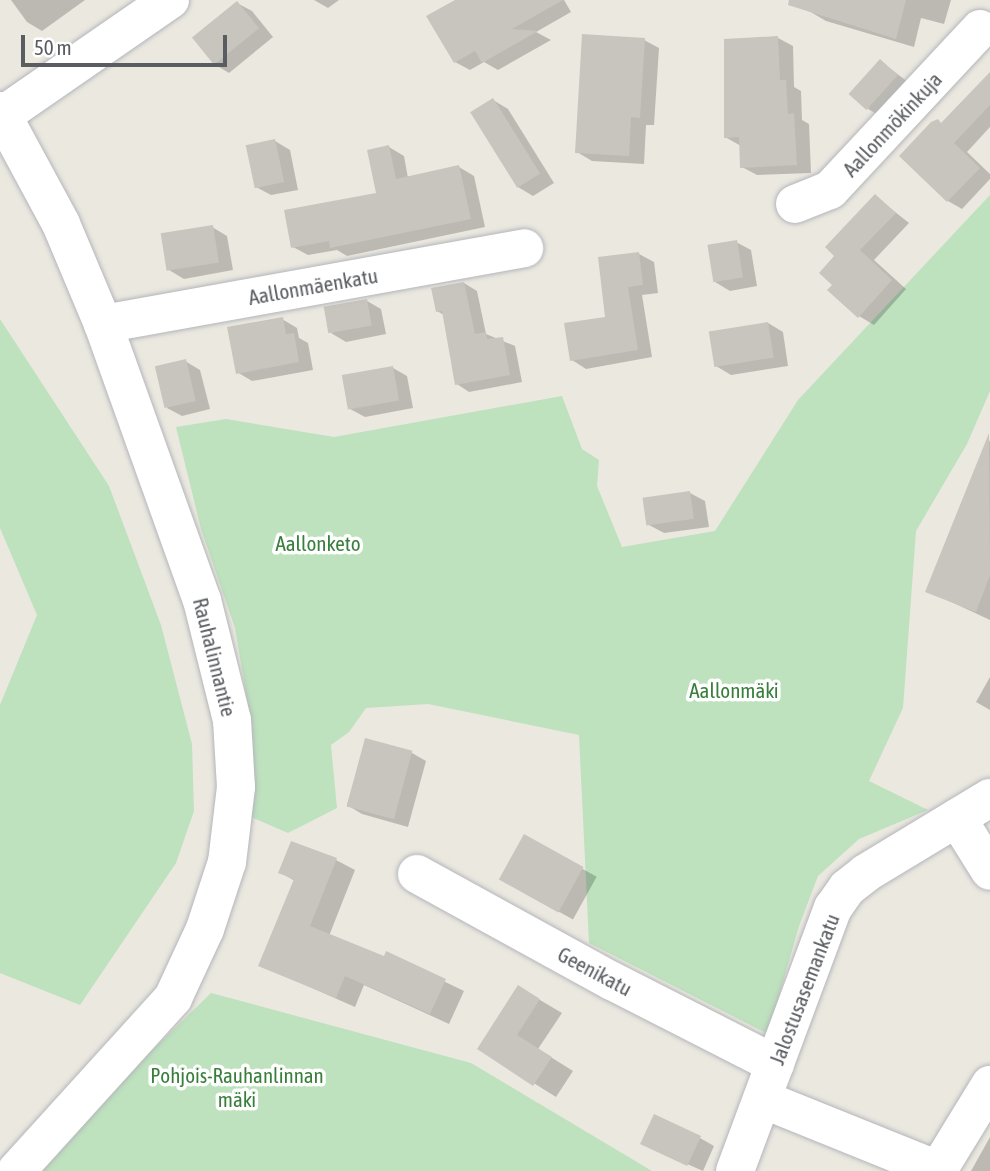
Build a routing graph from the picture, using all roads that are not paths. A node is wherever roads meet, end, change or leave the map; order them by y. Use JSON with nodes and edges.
{"nodes":[{"id":1,"x":170,"y":0,"type":"edge"},
{"id":2,"x":981,"y":23,"type":"edge"},
{"id":3,"x":2,"y":113,"type":"edge"},
{"id":4,"x":795,"y":204,"type":"dead end"},
{"id":5,"x":524,"y":248,"type":"dead end"},
{"id":6,"x":103,"y":324,"type":"junction"},
{"id":7,"x":990,"y":798,"type":"edge"},
{"id":8,"x":957,"y":817,"type":"junction"},
{"id":9,"x":990,"y":872,"type":"edge"},
{"id":10,"x":417,"y":874,"type":"dead end"},
{"id":11,"x":775,"y":1064,"type":"junction"},
{"id":12,"x":990,"y":1086,"type":"edge"},
{"id":13,"x":762,"y":1099,"type":"junction"},
{"id":14,"x":16,"y":1171,"type":"edge"},
{"id":15,"x":735,"y":1171,"type":"edge"}],
"edges":[{"from":1,"to":3,"type":"street"},
{"from":2,"to":4,"type":"street","name":"Aallonmökinkuja"},
{"from":3,"to":6,"type":"street","name":"Rauhalinnantie"},
{"from":5,"to":6,"type":"street","name":"Aallonmäenkatu"},
{"from":6,"to":14,"type":"street","name":"Rauhalinnantie"},
{"from":7,"to":8,"type":"street","name":"Jalostusasemankatu"},
{"from":8,"to":9,"type":"street"},
{"from":8,"to":11,"type":"street","name":"Jalostusasemankatu"},
{"from":10,"to":11,"type":"street","name":"Geenikatu"},
{"from":11,"to":13,"type":"street","name":"Jalostusasemankatu"},
{"from":12,"to":13,"type":"street"},
{"from":13,"to":15,"type":"street","name":"Jalostusasemankatu"}]}
